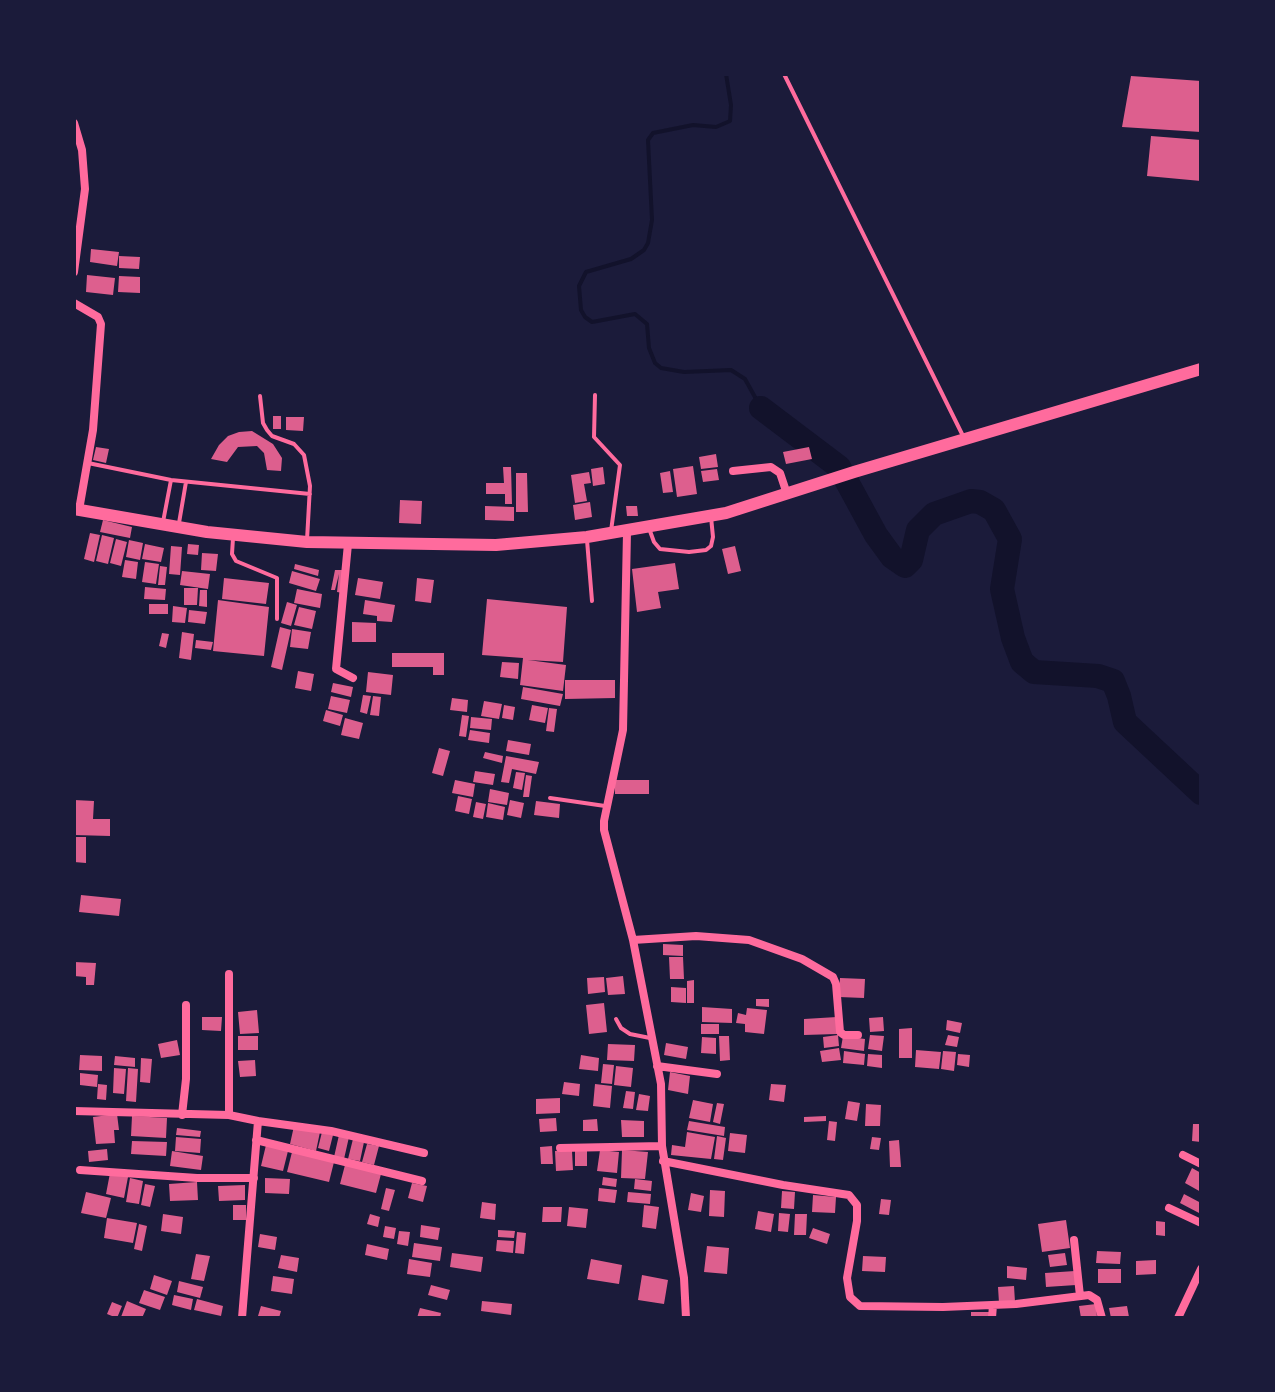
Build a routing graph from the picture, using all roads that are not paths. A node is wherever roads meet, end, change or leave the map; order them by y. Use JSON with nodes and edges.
{"nodes":[{"id":1,"x":784,"y":74,"type":"edge"},
{"id":2,"x":74,"y":123,"type":"edge"},
{"id":3,"x":74,"y":272,"type":"edge"},
{"id":4,"x":74,"y":303,"type":"edge"},
{"id":5,"x":1201,"y":369,"type":"edge"},
{"id":6,"x":595,"y":395,"type":"dead end"},
{"id":7,"x":260,"y":396,"type":"dead end"},
{"id":8,"x":965,"y":441,"type":"junction"},
{"id":9,"x":88,"y":463,"type":"junction"},
{"id":10,"x":733,"y":471,"type":"dead end"},
{"id":11,"x":171,"y":480,"type":"junction"},
{"id":12,"x":186,"y":482,"type":"junction"},
{"id":13,"x":310,"y":494,"type":"junction"},
{"id":14,"x":787,"y":494,"type":"junction"},
{"id":15,"x":77,"y":509,"type":"edge"},
{"id":16,"x":711,"y":517,"type":"junction"},
{"id":17,"x":162,"y":525,"type":"junction"},
{"id":18,"x":178,"y":528,"type":"junction"},
{"id":19,"x":649,"y":528,"type":"junction"},
{"id":20,"x":627,"y":532,"type":"junction"},
{"id":21,"x":611,"y":533,"type":"junction"},
{"id":22,"x":233,"y":536,"type":"junction"},
{"id":23,"x":587,"y":537,"type":"junction"},
{"id":24,"x":307,"y":542,"type":"junction"},
{"id":25,"x":348,"y":544,"type":"junction"},
{"id":26,"x":592,"y":601,"type":"dead end"},
{"id":27,"x":277,"y":619,"type":"dead end"},
{"id":28,"x":353,"y":678,"type":"dead end"},
{"id":29,"x":550,"y":798,"type":"dead end"},
{"id":30,"x":607,"y":806,"type":"junction"},
{"id":31,"x":633,"y":940,"type":"junction"},
{"id":32,"x":229,"y":974,"type":"dead end"},
{"id":33,"x":186,"y":1005,"type":"dead end"},
{"id":34,"x":616,"y":1019,"type":"dead end"},
{"id":35,"x":858,"y":1035,"type":"dead end"},
{"id":36,"x":653,"y":1038,"type":"junction"},
{"id":37,"x":657,"y":1066,"type":"junction"},
{"id":38,"x":717,"y":1074,"type":"dead end"},
{"id":39,"x":74,"y":1111,"type":"edge"},
{"id":40,"x":182,"y":1115,"type":"junction"},
{"id":41,"x":229,"y":1115,"type":"junction"},
{"id":42,"x":258,"y":1121,"type":"junction"},
{"id":43,"x":256,"y":1140,"type":"junction"},
{"id":44,"x":662,"y":1146,"type":"junction"},
{"id":45,"x":560,"y":1148,"type":"dead end"},
{"id":46,"x":424,"y":1153,"type":"dead end"},
{"id":47,"x":1183,"y":1155,"type":"dead end"},
{"id":48,"x":663,"y":1161,"type":"junction"},
{"id":49,"x":1201,"y":1164,"type":"edge"},
{"id":50,"x":80,"y":1170,"type":"dead end"},
{"id":51,"x":254,"y":1178,"type":"junction"},
{"id":52,"x":422,"y":1181,"type":"dead end"},
{"id":53,"x":1169,"y":1208,"type":"dead end"},
{"id":54,"x":1201,"y":1223,"type":"edge"},
{"id":55,"x":1074,"y":1240,"type":"dead end"},
{"id":56,"x":1201,"y":1269,"type":"edge"},
{"id":57,"x":1080,"y":1296,"type":"junction"},
{"id":58,"x":993,"y":1305,"type":"junction"},
{"id":59,"x":242,"y":1318,"type":"edge"},
{"id":60,"x":686,"y":1318,"type":"edge"},
{"id":61,"x":992,"y":1318,"type":"edge"},
{"id":62,"x":1102,"y":1318,"type":"edge"},
{"id":63,"x":1178,"y":1318,"type":"edge"}],
"edges":[{"from":1,"to":8,"type":"lane"},
{"from":2,"to":3,"type":"street"},
{"from":4,"to":9,"type":"street"},
{"from":5,"to":8,"type":"main road"},
{"from":6,"to":21,"type":"lane"},
{"from":7,"to":13,"type":"lane"},
{"from":8,"to":14,"type":"main road"},
{"from":9,"to":11,"type":"lane"},
{"from":9,"to":15,"type":"street"},
{"from":10,"to":14,"type":"street"},
{"from":11,"to":12,"type":"lane"},
{"from":11,"to":17,"type":"lane"},
{"from":12,"to":13,"type":"lane"},
{"from":12,"to":18,"type":"lane"},
{"from":13,"to":24,"type":"lane"},
{"from":14,"to":16,"type":"main road"},
{"from":15,"to":17,"type":"main road"},
{"from":16,"to":19,"type":"main road"},
{"from":16,"to":19,"type":"lane"},
{"from":17,"to":18,"type":"main road"},
{"from":18,"to":22,"type":"main road"},
{"from":19,"to":20,"type":"main road"},
{"from":20,"to":21,"type":"main road"},
{"from":20,"to":30,"type":"street"},
{"from":21,"to":23,"type":"main road"},
{"from":22,"to":24,"type":"main road"},
{"from":22,"to":27,"type":"lane"},
{"from":23,"to":25,"type":"main road"},
{"from":23,"to":26,"type":"lane"},
{"from":24,"to":25,"type":"main road"},
{"from":25,"to":28,"type":"street"},
{"from":29,"to":30,"type":"lane"},
{"from":30,"to":31,"type":"street"},
{"from":31,"to":35,"type":"street"},
{"from":31,"to":36,"type":"street"},
{"from":32,"to":41,"type":"street"},
{"from":33,"to":40,"type":"street"},
{"from":34,"to":36,"type":"lane"},
{"from":36,"to":37,"type":"street"},
{"from":37,"to":38,"type":"street"},
{"from":37,"to":44,"type":"street"},
{"from":39,"to":40,"type":"street"},
{"from":40,"to":41,"type":"street"},
{"from":41,"to":42,"type":"street"},
{"from":42,"to":43,"type":"street"},
{"from":42,"to":46,"type":"street"},
{"from":43,"to":51,"type":"street"},
{"from":43,"to":52,"type":"street"},
{"from":44,"to":45,"type":"street"},
{"from":44,"to":48,"type":"street"},
{"from":47,"to":49,"type":"street"},
{"from":48,"to":58,"type":"street"},
{"from":48,"to":60,"type":"street"},
{"from":50,"to":51,"type":"street"},
{"from":51,"to":59,"type":"street"},
{"from":53,"to":54,"type":"street"},
{"from":55,"to":57,"type":"street"},
{"from":56,"to":63,"type":"street"},
{"from":57,"to":58,"type":"street"},
{"from":57,"to":62,"type":"street"},
{"from":58,"to":61,"type":"street"}]}
